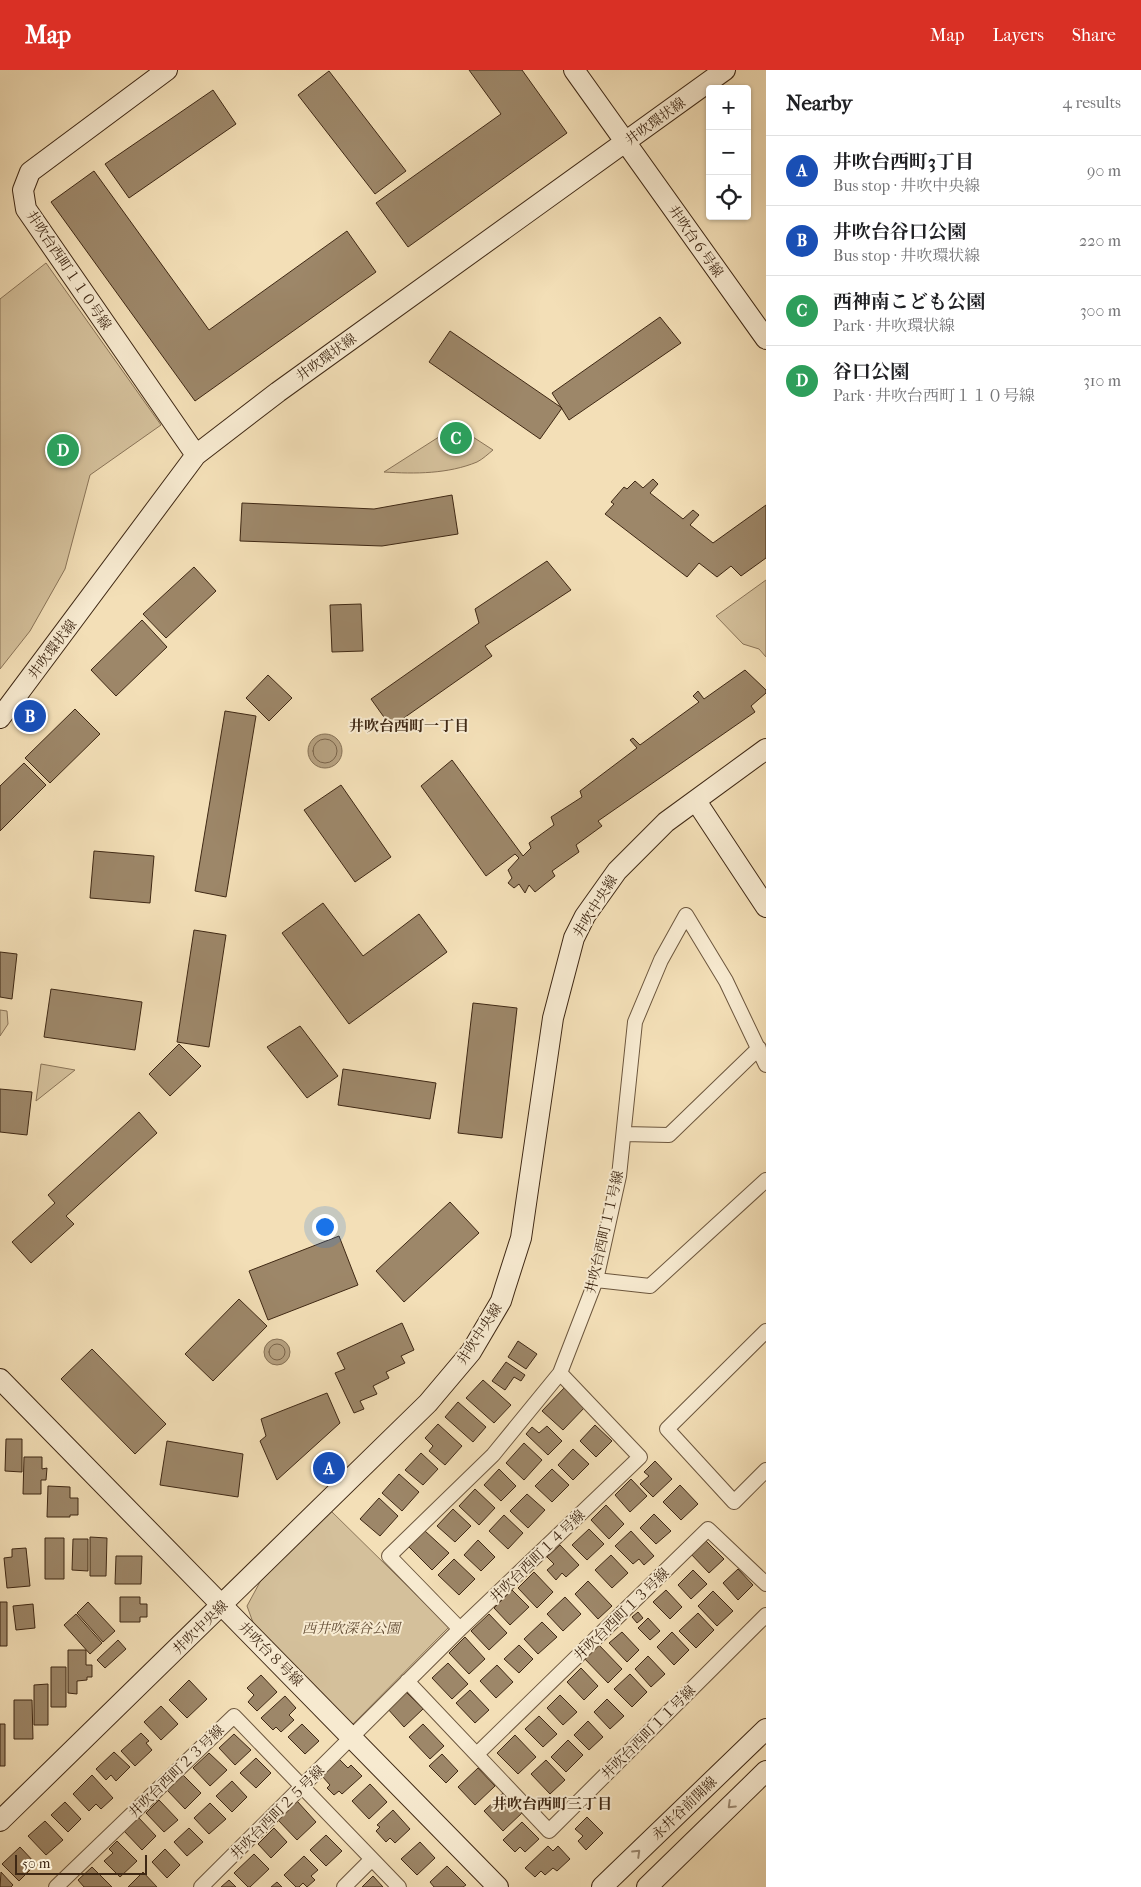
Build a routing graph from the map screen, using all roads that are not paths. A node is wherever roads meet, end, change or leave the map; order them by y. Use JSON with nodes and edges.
{"nodes":[{"id":1,"x":168,"y":70,"type":"edge"},
{"id":2,"x":574,"y":70,"type":"edge"},
{"id":3,"x":726,"y":70,"type":"edge"},
{"id":4,"x":626,"y":142,"type":"junction"},
{"id":5,"x":766,"y":339,"type":"edge"},
{"id":6,"x":196,"y":455,"type":"junction"},
{"id":7,"x":0,"y":718,"type":"edge"},
{"id":8,"x":766,"y":749,"type":"edge"},
{"id":9,"x":696,"y":801,"type":"junction"},
{"id":10,"x":766,"y":907,"type":"edge"},
{"id":11,"x":759,"y":1048,"type":"junction"},
{"id":12,"x":766,"y":1065,"type":"edge"},
{"id":13,"x":624,"y":1134,"type":"junction"},
{"id":14,"x":766,"y":1180,"type":"edge"},
{"id":15,"x":596,"y":1280,"type":"junction"},
{"id":16,"x":766,"y":1331,"type":"edge"},
{"id":17,"x":560,"y":1373,"type":"junction"},
{"id":18,"x":0,"y":1379,"type":"edge"},
{"id":19,"x":766,"y":1470,"type":"edge"},
{"id":20,"x":766,"y":1584,"type":"edge"},
{"id":21,"x":222,"y":1605,"type":"junction"},
{"id":22,"x":766,"y":1614,"type":"edge"},
{"id":23,"x":460,"y":1629,"type":"junction"},
{"id":24,"x":407,"y":1681,"type":"junction"},
{"id":25,"x":766,"y":1729,"type":"edge"},
{"id":26,"x":351,"y":1736,"type":"junction"},
{"id":27,"x":477,"y":1754,"type":"junction"},
{"id":28,"x":766,"y":1771,"type":"edge"},
{"id":29,"x":303,"y":1787,"type":"junction"},
{"id":30,"x":0,"y":1821,"type":"edge"},
{"id":31,"x":371,"y":1860,"type":"junction"},
{"id":32,"x":56,"y":1887,"type":"edge"},
{"id":33,"x":201,"y":1887,"type":"edge"},
{"id":34,"x":344,"y":1887,"type":"edge"},
{"id":35,"x":399,"y":1887,"type":"edge"},
{"id":36,"x":498,"y":1887,"type":"edge"},
{"id":37,"x":602,"y":1887,"type":"edge"},
{"id":38,"x":647,"y":1887,"type":"edge"}],
"edges":[{"from":1,"to":6,"type":"street","name":"井吹台西町１１０号線"},
{"from":2,"to":4,"type":"street"},
{"from":3,"to":4,"type":"street","name":"井吹環状線"},
{"from":4,"to":5,"type":"street","name":"井吹台６号線"},
{"from":4,"to":6,"type":"street","name":"井吹環状線"},
{"from":6,"to":7,"type":"street","name":"井吹環状線"},
{"from":8,"to":9,"type":"street","name":"井吹中央線"},
{"from":9,"to":10,"type":"street"},
{"from":9,"to":21,"type":"street","name":"井吹中央線"},
{"from":11,"to":12,"type":"street","name":"井吹台西町１１号線"},
{"from":11,"to":13,"type":"street"},
{"from":11,"to":13,"type":"street","name":"井吹台西町１１号線"},
{"from":13,"to":15,"type":"street","name":"井吹台西町１１号線"},
{"from":14,"to":15,"type":"street"},
{"from":15,"to":17,"type":"street","name":"井吹台西町１１号線"},
{"from":16,"to":19,"type":"street"},
{"from":17,"to":23,"type":"street","name":"井吹台西町１１号線"},
{"from":17,"to":23,"type":"street","name":"井吹台西町１４号線"},
{"from":18,"to":21,"type":"street","name":"井吹台８号線"},
{"from":20,"to":27,"type":"street","name":"井吹台西町１３号線"},
{"from":21,"to":26,"type":"street","name":"井吹台８号線"},
{"from":21,"to":30,"type":"street","name":"井吹中央線"},
{"from":22,"to":27,"type":"street","name":"井吹台西町１１号線"},
{"from":23,"to":24,"type":"street","name":"井吹台西町１４号線"},
{"from":24,"to":26,"type":"street","name":"井吹台西町１４号線"},
{"from":24,"to":27,"type":"street","name":"井吹台西町１１号線"},
{"from":37,"to":25,"type":"street","name":"永井谷前開線","one_way":true},
{"from":26,"to":29,"type":"street","name":"井吹台西町２５号線"},
{"from":26,"to":36,"type":"street","name":"井吹台８号線"},
{"from":28,"to":38,"type":"street","one_way":true},
{"from":29,"to":31,"type":"street","name":"井吹台西町２３号線"},
{"from":29,"to":32,"type":"street","name":"井吹台西町２３号線"},
{"from":29,"to":33,"type":"street","name":"井吹台西町２５号線"},
{"from":31,"to":34,"type":"street"},
{"from":31,"to":35,"type":"street","name":"井吹台西町２３号線"}]}
